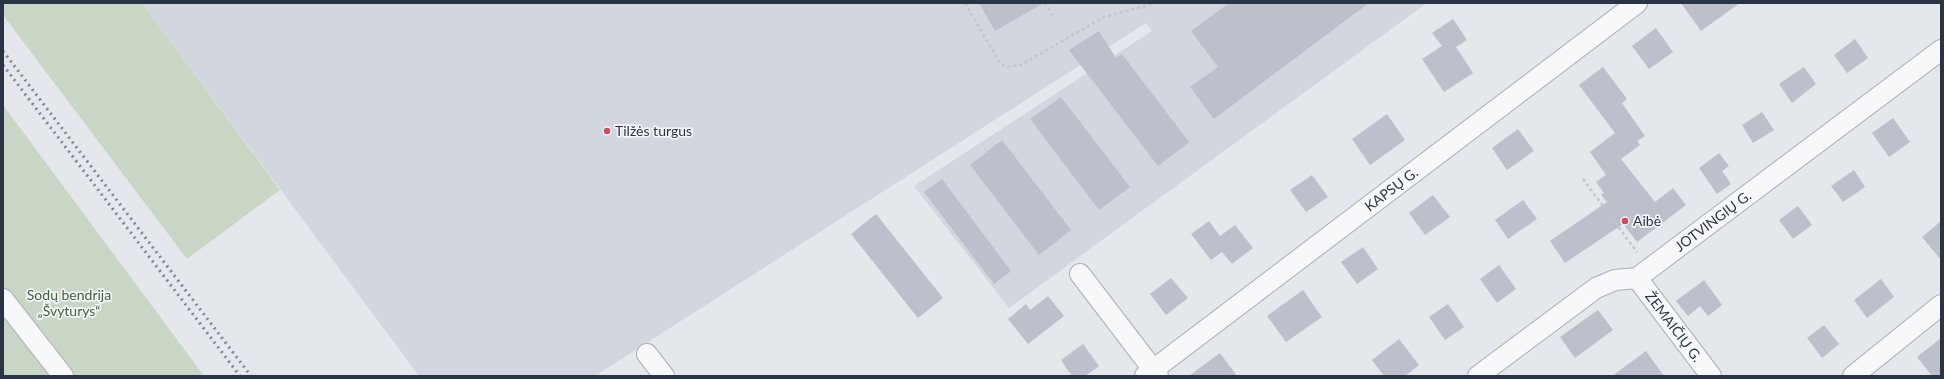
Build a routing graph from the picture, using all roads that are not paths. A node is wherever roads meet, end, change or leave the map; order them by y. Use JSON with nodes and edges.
{"nodes":[{"id":1,"x":1637,"y":3,"type":"edge"},
{"id":2,"x":1941,"y":50,"type":"edge"},
{"id":3,"x":1643,"y":273,"type":"junction"},
{"id":4,"x":1080,"y":274,"type":"dead end"},
{"id":5,"x":3,"y":299,"type":"edge"},
{"id":6,"x":1941,"y":305,"type":"edge"},
{"id":7,"x":647,"y":354,"type":"dead end"},
{"id":8,"x":1152,"y":374,"type":"edge"},
{"id":9,"x":63,"y":376,"type":"edge"},
{"id":10,"x":664,"y":376,"type":"edge"},
{"id":11,"x":1478,"y":376,"type":"edge"},
{"id":12,"x":1711,"y":376,"type":"edge"},
{"id":13,"x":1853,"y":376,"type":"edge"}],
"edges":[{"from":1,"to":8,"type":"street","name":"KAPSŲ G."},
{"from":2,"to":3,"type":"street","name":"JOTVINGIŲ G."},
{"from":3,"to":11,"type":"street"},
{"from":3,"to":12,"type":"street","name":"ŽEMAIČIŲ G."},
{"from":4,"to":8,"type":"street"},
{"from":5,"to":9,"type":"street"},
{"from":6,"to":13,"type":"street"},
{"from":7,"to":10,"type":"street"}]}
